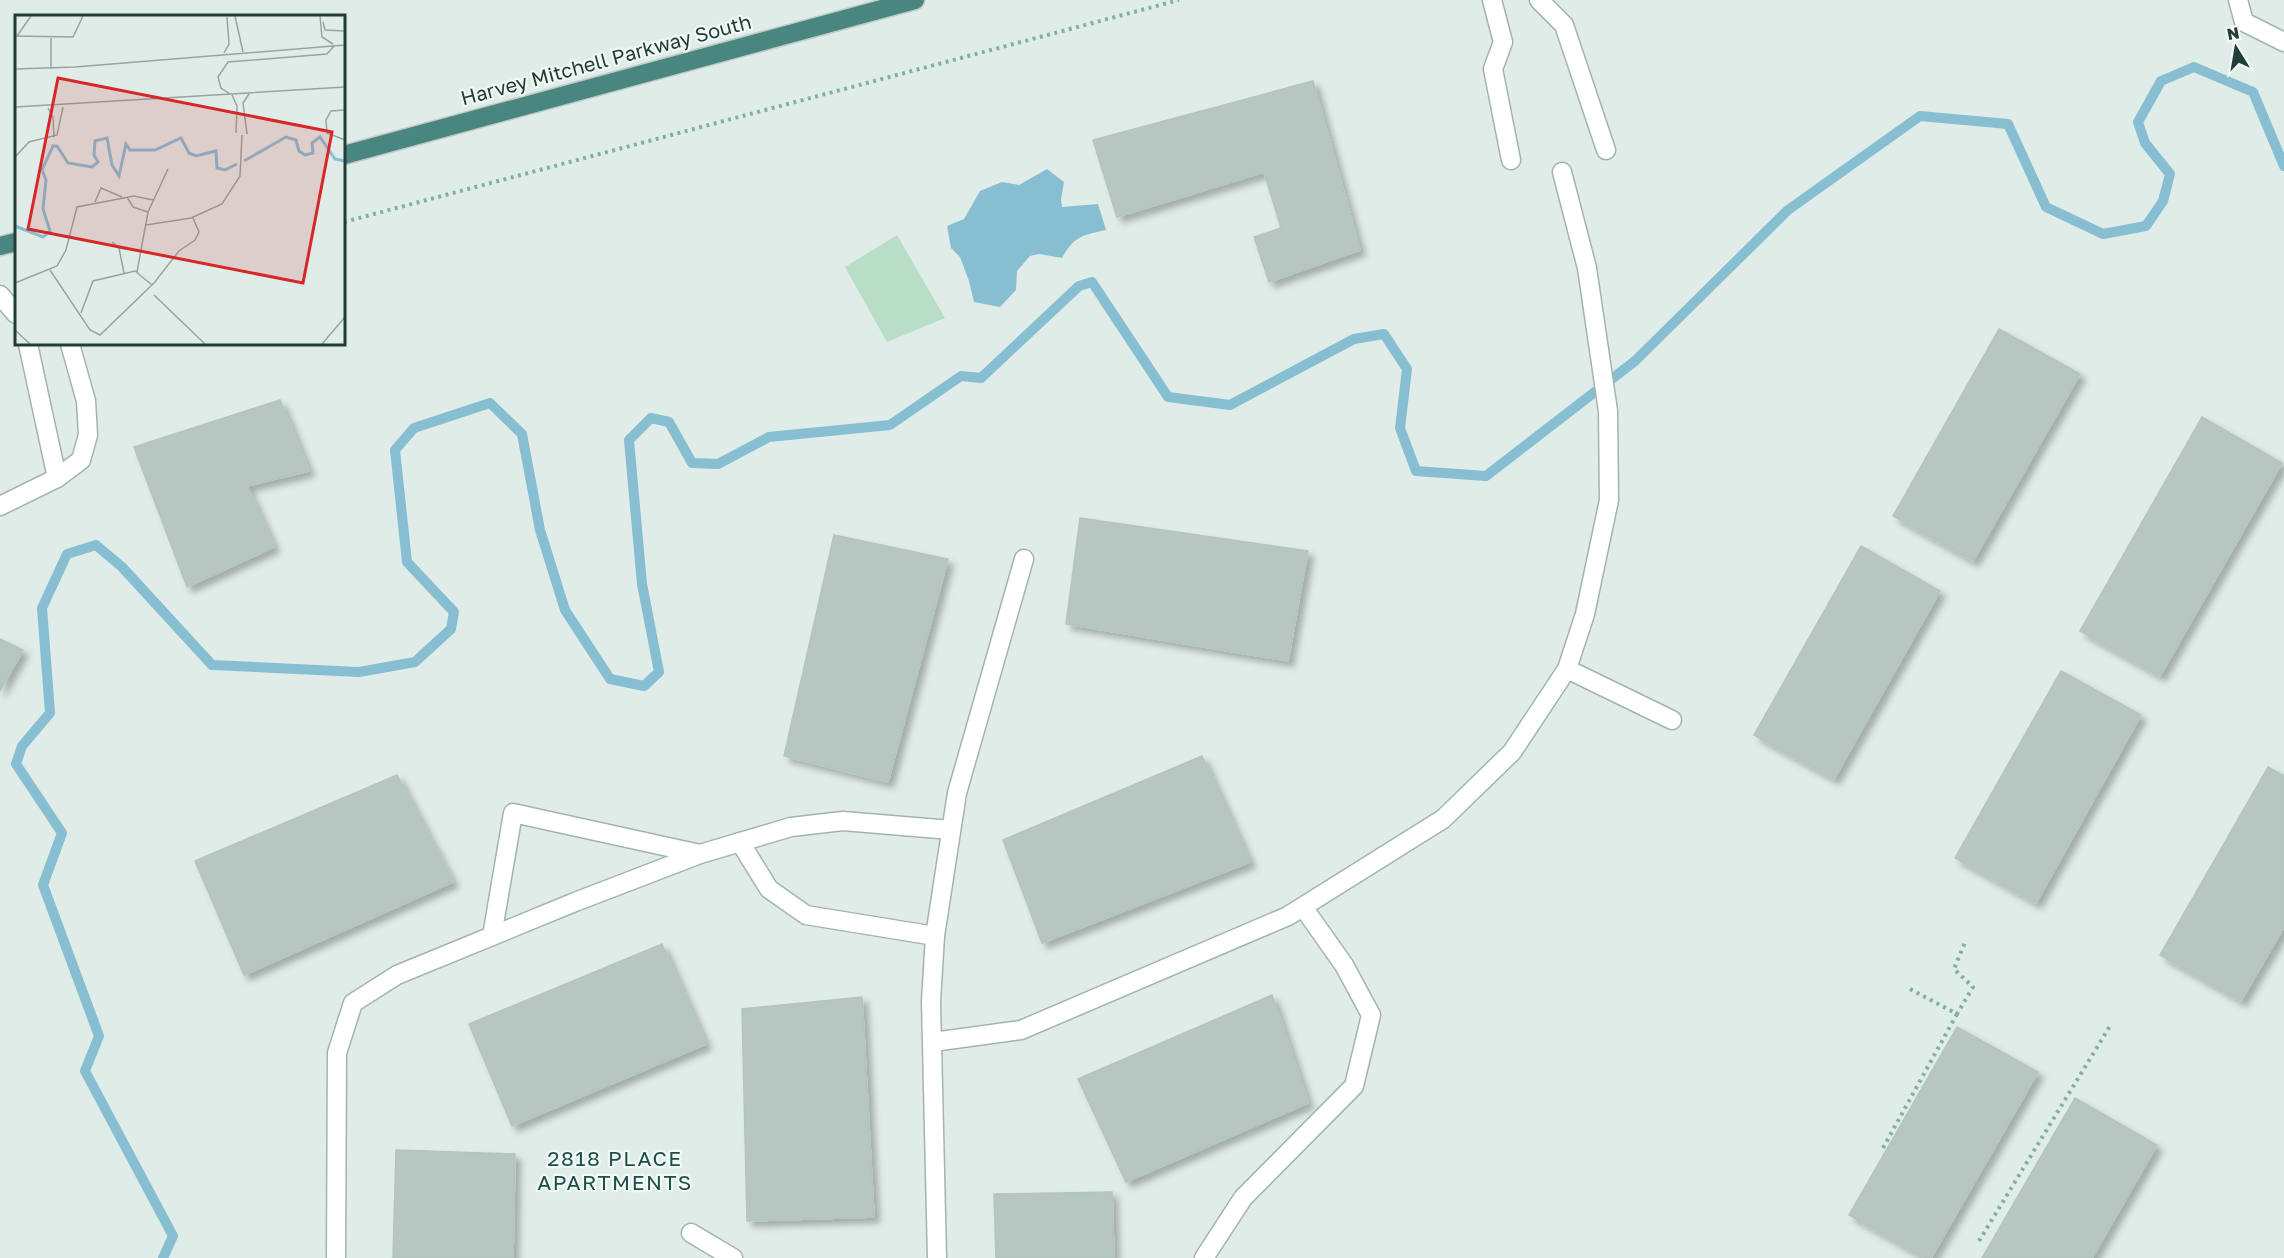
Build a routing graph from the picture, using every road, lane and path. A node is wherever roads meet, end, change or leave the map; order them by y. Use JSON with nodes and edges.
{"nodes":[{"id":1,"x":915,"y":0,"type":"edge"},
{"id":2,"x":1179,"y":0,"type":"edge"},
{"id":3,"x":1492,"y":0,"type":"edge"},
{"id":4,"x":1539,"y":0,"type":"edge"},
{"id":5,"x":2238,"y":0,"type":"edge"},
{"id":6,"x":2284,"y":42,"type":"edge"},
{"id":7,"x":1606,"y":150,"type":"dead end"},
{"id":8,"x":345,"y":154,"type":"edge"},
{"id":9,"x":1511,"y":160,"type":"dead end"},
{"id":10,"x":1562,"y":172,"type":"dead end"},
{"id":11,"x":345,"y":222,"type":"edge"},
{"id":12,"x":15,"y":242,"type":"edge"},
{"id":13,"x":0,"y":246,"type":"edge"},
{"id":14,"x":0,"y":295,"type":"edge"},
{"id":15,"x":15,"y":313,"type":"edge"},
{"id":16,"x":28,"y":345,"type":"edge"},
{"id":17,"x":70,"y":345,"type":"edge"},
{"id":18,"x":57,"y":478,"type":"junction"},
{"id":19,"x":0,"y":506,"type":"edge"},
{"id":20,"x":1024,"y":559,"type":"dead end"},
{"id":21,"x":1567,"y":669,"type":"junction"},
{"id":22,"x":1672,"y":720,"type":"dead end"},
{"id":23,"x":951,"y":830,"type":"junction"},
{"id":24,"x":740,"y":842,"type":"junction"},
{"id":25,"x":700,"y":854,"type":"junction"},
{"id":26,"x":1303,"y":907,"type":"junction"},
{"id":27,"x":492,"y":936,"type":"junction"},
{"id":28,"x":935,"y":936,"type":"junction"},
{"id":29,"x":1966,"y":940,"type":"dead end"},
{"id":30,"x":1910,"y":988,"type":"dead end"},
{"id":31,"x":1957,"y":1014,"type":"junction"},
{"id":32,"x":2110,"y":1026,"type":"dead end"},
{"id":33,"x":933,"y":1042,"type":"junction"},
{"id":34,"x":1883,"y":1148,"type":"dead end"},
{"id":35,"x":691,"y":1233,"type":"dead end"},
{"id":36,"x":1979,"y":1241,"type":"dead end"},
{"id":37,"x":336,"y":1258,"type":"edge"},
{"id":38,"x":733,"y":1258,"type":"edge"},
{"id":39,"x":937,"y":1258,"type":"edge"},
{"id":40,"x":1204,"y":1258,"type":"edge"}],
"edges":[{"from":1,"to":8,"type":"highway","name":"Harvey Mitchell Parkway South"},
{"from":2,"to":11,"type":"path"},
{"from":3,"to":9,"type":"street"},
{"from":4,"to":7,"type":"street"},
{"from":5,"to":6,"type":"street"},
{"from":10,"to":21,"type":"street"},
{"from":12,"to":13,"type":"highway"},
{"from":14,"to":15,"type":"street"},
{"from":16,"to":18,"type":"street"},
{"from":17,"to":18,"type":"street"},
{"from":18,"to":19,"type":"street"},
{"from":20,"to":23,"type":"street"},
{"from":21,"to":22,"type":"street"},
{"from":21,"to":26,"type":"street"},
{"from":23,"to":24,"type":"street"},
{"from":23,"to":28,"type":"street"},
{"from":24,"to":25,"type":"street"},
{"from":24,"to":28,"type":"street"},
{"from":25,"to":27,"type":"street"},
{"from":25,"to":27,"type":"street"},
{"from":26,"to":33,"type":"street"},
{"from":26,"to":40,"type":"street"},
{"from":27,"to":37,"type":"street"},
{"from":28,"to":33,"type":"street"},
{"from":29,"to":31,"type":"path"},
{"from":30,"to":31,"type":"path"},
{"from":31,"to":34,"type":"path"},
{"from":32,"to":36,"type":"path"},
{"from":33,"to":39,"type":"street"},
{"from":35,"to":38,"type":"street"}]}
